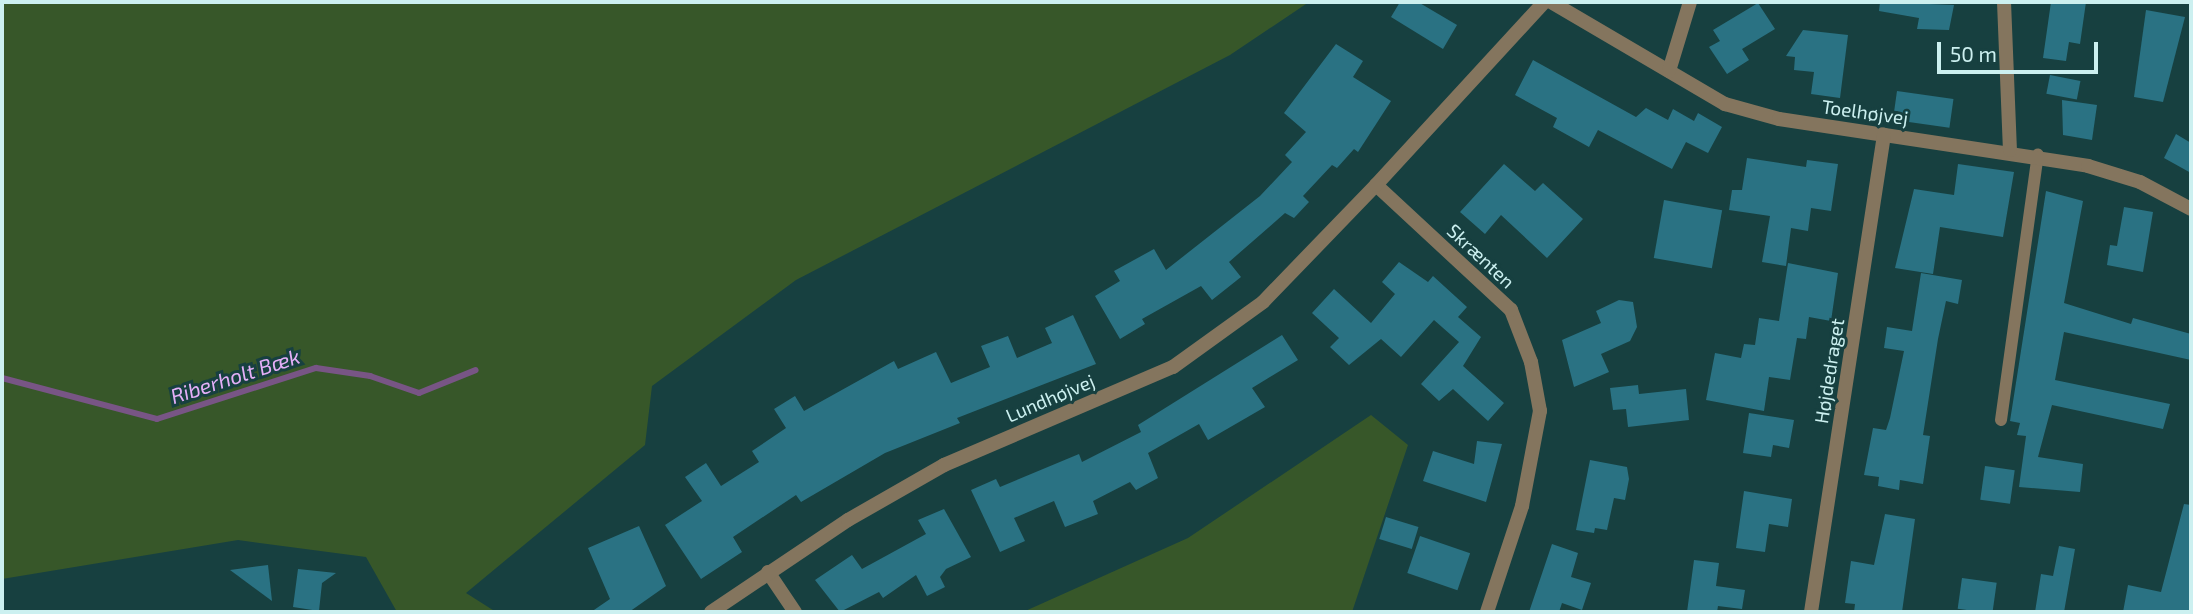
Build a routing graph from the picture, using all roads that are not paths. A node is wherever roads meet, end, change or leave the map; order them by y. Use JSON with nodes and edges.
{"nodes":[{"id":1,"x":1544,"y":2,"type":"edge"},
{"id":2,"x":1551,"y":2,"type":"edge"},
{"id":3,"x":1690,"y":2,"type":"edge"},
{"id":4,"x":2004,"y":2,"type":"edge"},
{"id":5,"x":1669,"y":71,"type":"junction"},
{"id":6,"x":1884,"y":135,"type":"junction"},
{"id":7,"x":2010,"y":150,"type":"junction"},
{"id":8,"x":2038,"y":155,"type":"junction"},
{"id":9,"x":1376,"y":185,"type":"junction"},
{"id":10,"x":2191,"y":209,"type":"edge"},
{"id":11,"x":2001,"y":420,"type":"dead end"},
{"id":12,"x":768,"y":572,"type":"junction"},
{"id":13,"x":711,"y":612,"type":"edge"},
{"id":14,"x":795,"y":612,"type":"edge"},
{"id":15,"x":1487,"y":612,"type":"edge"},
{"id":16,"x":1811,"y":612,"type":"edge"}],
"edges":[{"from":1,"to":9,"type":"street"},
{"from":2,"to":5,"type":"street","name":"Toelhøjvej"},
{"from":3,"to":5,"type":"street"},
{"from":4,"to":7,"type":"street"},
{"from":5,"to":6,"type":"street","name":"Toelhøjvej"},
{"from":6,"to":7,"type":"street","name":"Toelhøjvej"},
{"from":6,"to":16,"type":"street","name":"Højdedraget"},
{"from":7,"to":8,"type":"street","name":"Toelhøjvej"},
{"from":8,"to":10,"type":"street","name":"Toelhøjvej"},
{"from":8,"to":11,"type":"lane"},
{"from":9,"to":12,"type":"street","name":"Lundhøjvej"},
{"from":9,"to":15,"type":"street","name":"Skrænten"},
{"from":12,"to":13,"type":"street","name":"Lundhøjvej"},
{"from":12,"to":14,"type":"street"}]}
